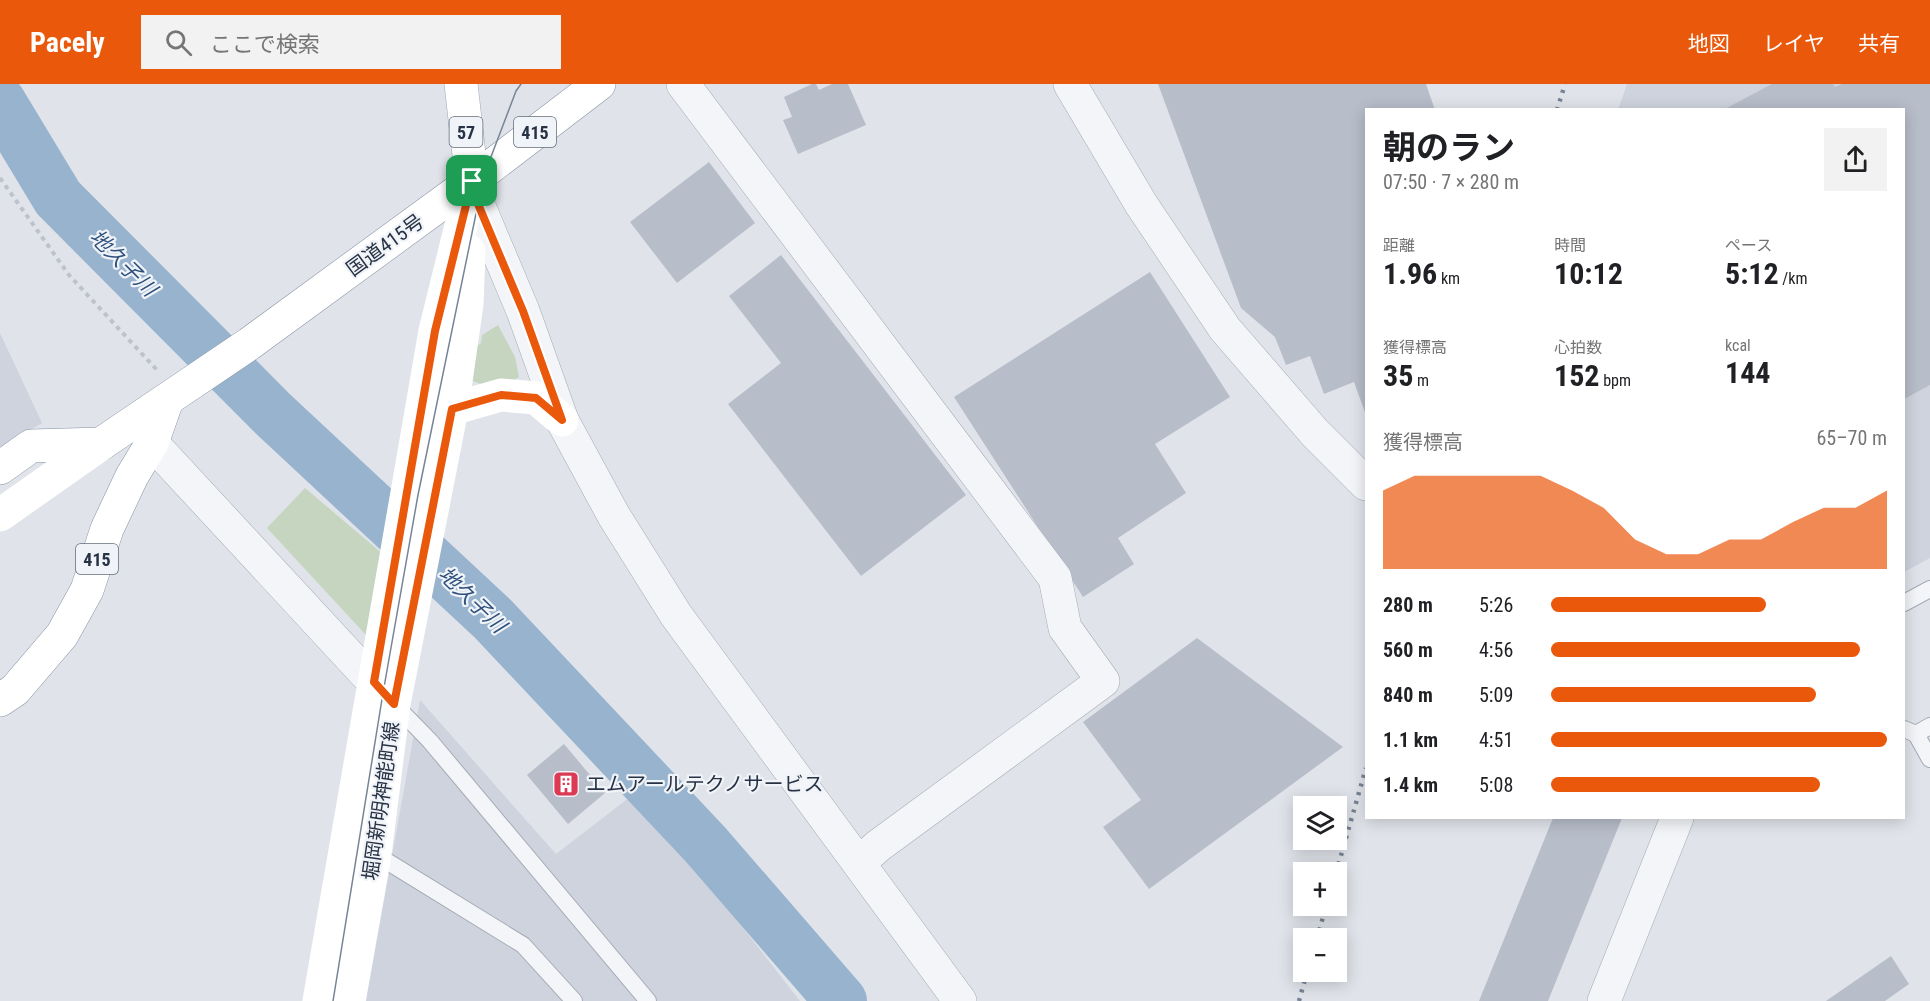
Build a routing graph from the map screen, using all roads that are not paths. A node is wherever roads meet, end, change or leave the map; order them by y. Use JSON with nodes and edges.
{"nodes":[{"id":1,"x":461,"y":84,"type":"edge"},
{"id":2,"x":599,"y":84,"type":"edge"},
{"id":3,"x":683,"y":84,"type":"edge"},
{"id":4,"x":1070,"y":84,"type":"edge"},
{"id":5,"x":472,"y":181,"type":"junction"},
{"id":6,"x":176,"y":394,"type":"junction"},
{"id":7,"x":452,"y":409,"type":"junction"},
{"id":8,"x":562,"y":420,"type":"junction"},
{"id":9,"x":152,"y":443,"type":"junction"},
{"id":10,"x":101,"y":444,"type":"junction"},
{"id":11,"x":0,"y":468,"type":"edge"},
{"id":12,"x":1365,"y":483,"type":"edge"},
{"id":13,"x":420,"y":496,"type":"junction"},
{"id":14,"x":0,"y":515,"type":"edge"},
{"id":15,"x":1930,"y":589,"type":"edge"},
{"id":16,"x":1905,"y":602,"type":"edge"},
{"id":17,"x":384,"y":693,"type":"junction"},
{"id":18,"x":0,"y":700,"type":"edge"},
{"id":19,"x":1916,"y":730,"type":"edge"},
{"id":20,"x":1930,"y":759,"type":"edge"},
{"id":21,"x":1677,"y":819,"type":"edge"},
{"id":22,"x":375,"y":854,"type":"junction"},
{"id":23,"x":859,"y":862,"type":"junction"},
{"id":24,"x":319,"y":1001,"type":"edge"},
{"id":25,"x":349,"y":1001,"type":"edge"},
{"id":26,"x":574,"y":1001,"type":"edge"},
{"id":27,"x":648,"y":1001,"type":"edge"},
{"id":28,"x":960,"y":1001,"type":"edge"},
{"id":29,"x":1604,"y":1001,"type":"edge"}],
"edges":[{"from":1,"to":5,"type":"main road","number":"57"},
{"from":2,"to":5,"type":"main road","name":"国道415号","number":"415"},
{"from":3,"to":23,"type":"street"},
{"from":4,"to":12,"type":"street"},
{"from":5,"to":6,"type":"main road","name":"国道415号","number":"415"},
{"from":5,"to":7,"type":"main road","name":"堀岡新明神能町線"},
{"from":5,"to":8,"type":"street"},
{"from":5,"to":13,"type":"main road","name":"堀岡新明神能町線"},
{"from":6,"to":9,"type":"main road","number":"415"},
{"from":6,"to":10,"type":"main road","name":"国道415号","number":"415"},
{"from":7,"to":8,"type":"main road"},
{"from":7,"to":13,"type":"main road","name":"堀岡新明神能町線"},
{"from":8,"to":23,"type":"street"},
{"from":9,"to":17,"type":"street"},
{"from":9,"to":18,"type":"main road","number":"415"},
{"from":10,"to":11,"type":"main road"},
{"from":10,"to":14,"type":"main road","name":"国道415号"},
{"from":13,"to":17,"type":"main road","name":"堀岡新明神能町線"},
{"from":13,"to":17,"type":"main road","name":"堀岡新明神能町線"},
{"from":15,"to":16,"type":"lane"},
{"from":17,"to":22,"type":"main road","name":"堀岡新明神能町線"},
{"from":17,"to":24,"type":"main road","name":"堀岡新明神能町線"},
{"from":17,"to":27,"type":"lane"},
{"from":19,"to":20,"type":"lane"},
{"from":21,"to":29,"type":"street"},
{"from":22,"to":25,"type":"main road","name":"堀岡新明神能町線"},
{"from":22,"to":26,"type":"lane"},
{"from":23,"to":28,"type":"street"}]}
